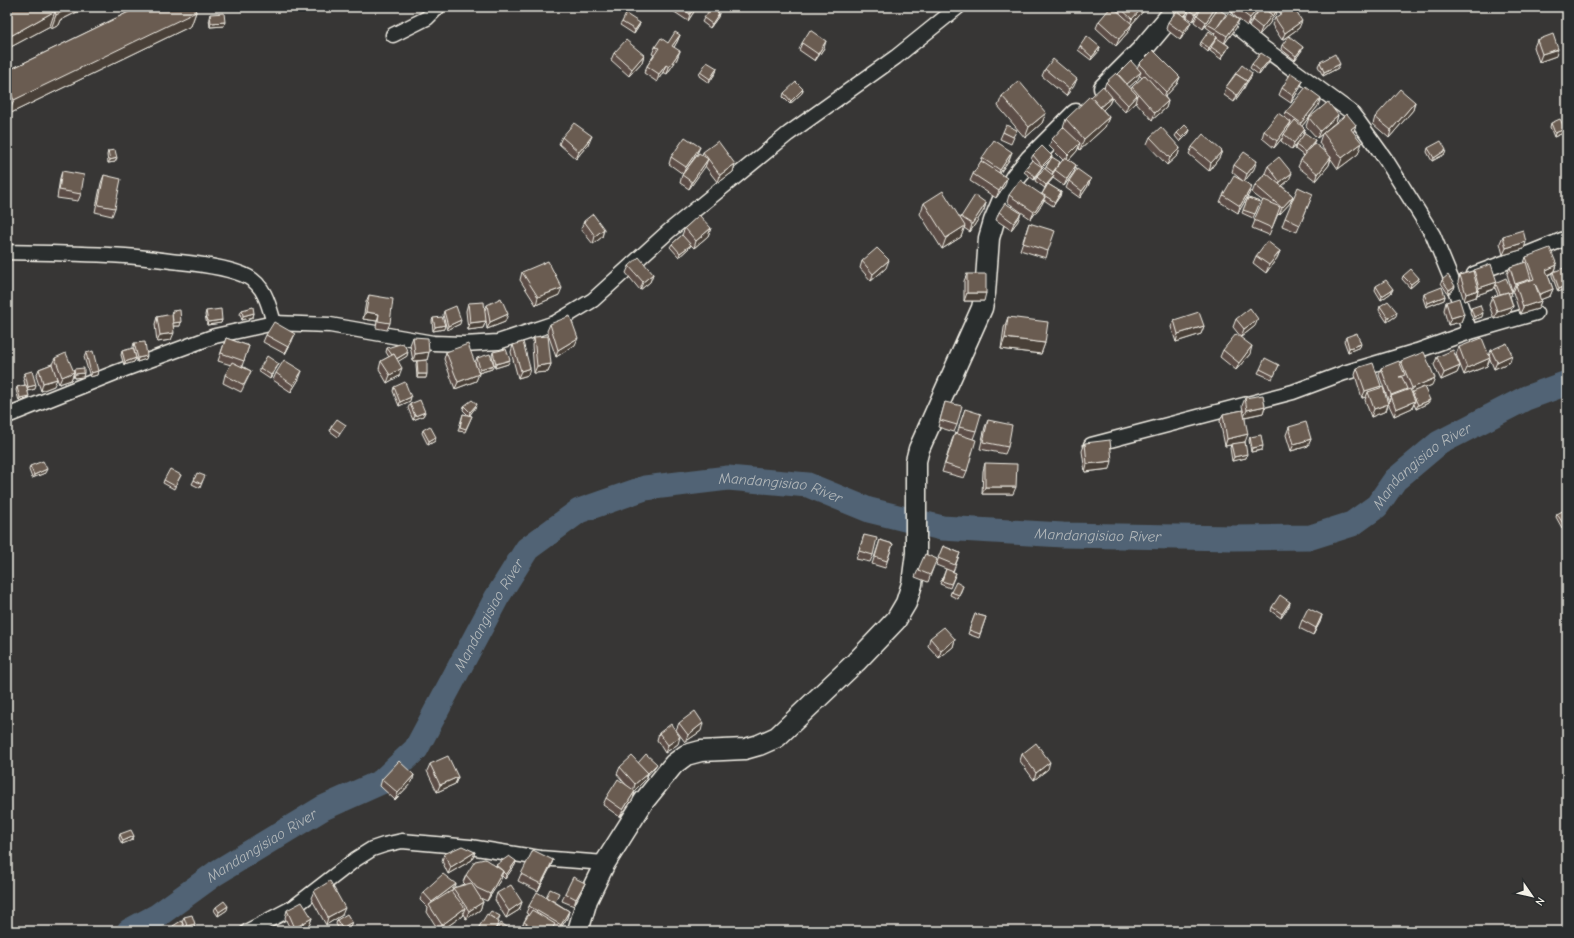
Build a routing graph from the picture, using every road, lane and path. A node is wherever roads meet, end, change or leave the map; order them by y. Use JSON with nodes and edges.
{"nodes":[{"id":1,"x":438,"y":7,"type":"edge"},
{"id":2,"x":958,"y":7,"type":"edge"},
{"id":3,"x":1178,"y":7,"type":"edge"},
{"id":4,"x":1213,"y":7,"type":"edge"},
{"id":5,"x":393,"y":35,"type":"dead end"},
{"id":6,"x":1567,"y":238,"type":"edge"},
{"id":7,"x":7,"y":252,"type":"edge"},
{"id":8,"x":1452,"y":282,"type":"junction"},
{"id":9,"x":1536,"y":313,"type":"dead end"},
{"id":10,"x":274,"y":323,"type":"junction"},
{"id":11,"x":1470,"y":332,"type":"junction"},
{"id":12,"x":7,"y":416,"type":"edge"},
{"id":13,"x":1092,"y":445,"type":"edge"},
{"id":14,"x":605,"y":863,"type":"junction"},
{"id":15,"x":248,"y":931,"type":"edge"},
{"id":16,"x":578,"y":931,"type":"edge"}],
"edges":[{"from":1,"to":5,"type":"street"},
{"from":2,"to":10,"type":"street"},
{"from":3,"to":14,"type":"street"},
{"from":4,"to":8,"type":"street"},
{"from":6,"to":8,"type":"street"},
{"from":7,"to":10,"type":"street"},
{"from":8,"to":11,"type":"street"},
{"from":9,"to":11,"type":"street"},
{"from":10,"to":12,"type":"street"},
{"from":11,"to":13,"type":"street"},
{"from":14,"to":15,"type":"street"},
{"from":14,"to":16,"type":"street"}]}
